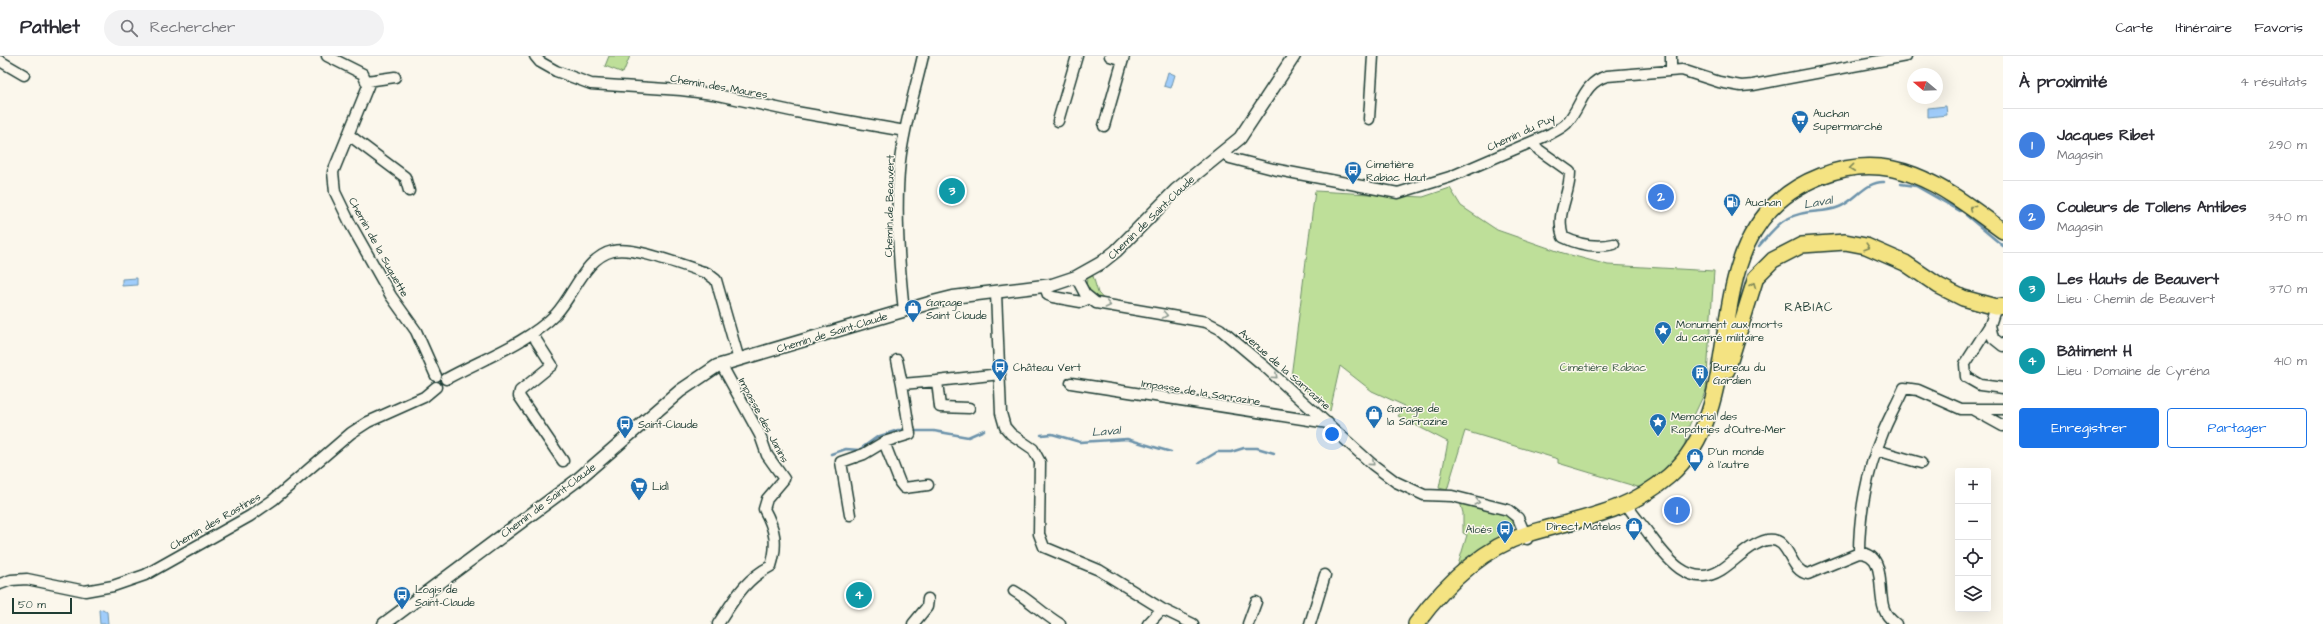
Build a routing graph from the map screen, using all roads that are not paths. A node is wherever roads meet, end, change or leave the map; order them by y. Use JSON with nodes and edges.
{"nodes":[{"id":1,"x":327,"y":56,"type":"edge"},
{"id":2,"x":535,"y":56,"type":"edge"},
{"id":3,"x":923,"y":56,"type":"edge"},
{"id":4,"x":1077,"y":56,"type":"edge"},
{"id":5,"x":1110,"y":56,"type":"edge"},
{"id":6,"x":1294,"y":56,"type":"edge"},
{"id":7,"x":1373,"y":56,"type":"edge"},
{"id":8,"x":1671,"y":56,"type":"edge"},
{"id":9,"x":1906,"y":56,"type":"edge"},
{"id":10,"x":1124,"y":58,"type":"edge"},
{"id":11,"x":0,"y":62,"type":"edge"},
{"id":12,"x":1671,"y":70,"type":"junction"},
{"id":13,"x":24,"y":75,"type":"dead end"},
{"id":14,"x":394,"y":77,"type":"dead end"},
{"id":15,"x":367,"y":81,"type":"junction"},
{"id":16,"x":1369,"y":119,"type":"dead end"},
{"id":17,"x":1058,"y":121,"type":"dead end"},
{"id":18,"x":1104,"y":126,"type":"dead end"},
{"id":19,"x":905,"y":131,"type":"junction"},
{"id":20,"x":349,"y":135,"type":"junction"},
{"id":21,"x":1532,"y":142,"type":"junction"},
{"id":22,"x":1228,"y":149,"type":"junction"},
{"id":23,"x":409,"y":191,"type":"dead end"},
{"id":24,"x":2003,"y":231,"type":"edge"},
{"id":25,"x":1614,"y":244,"type":"dead end"},
{"id":26,"x":1076,"y":277,"type":"junction"},
{"id":27,"x":1045,"y":287,"type":"junction"},
{"id":28,"x":996,"y":293,"type":"junction"},
{"id":29,"x":1088,"y":299,"type":"junction"},
{"id":30,"x":1747,"y":304,"type":"junction"},
{"id":31,"x":1730,"y":305,"type":"junction"},
{"id":32,"x":2000,"y":307,"type":"edge"},
{"id":33,"x":904,"y":311,"type":"junction"},
{"id":34,"x":1990,"y":326,"type":"junction"},
{"id":35,"x":536,"y":340,"type":"dead end"},
{"id":36,"x":2003,"y":346,"type":"edge"},
{"id":37,"x":738,"y":360,"type":"junction"},
{"id":38,"x":897,"y":360,"type":"dead end"},
{"id":39,"x":721,"y":364,"type":"junction"},
{"id":40,"x":1000,"y":374,"type":"junction"},
{"id":41,"x":436,"y":376,"type":"junction"},
{"id":42,"x":446,"y":379,"type":"junction"},
{"id":43,"x":937,"y":381,"type":"junction"},
{"id":44,"x":1071,"y":383,"type":"dead end"},
{"id":45,"x":902,"y":384,"type":"junction"},
{"id":46,"x":436,"y":387,"type":"junction"},
{"id":47,"x":2003,"y":388,"type":"edge"},
{"id":48,"x":969,"y":408,"type":"dead end"},
{"id":49,"x":2003,"y":409,"type":"edge"},
{"id":50,"x":1974,"y":410,"type":"junction"},
{"id":51,"x":1328,"y":424,"type":"junction"},
{"id":52,"x":2003,"y":426,"type":"edge"},
{"id":53,"x":884,"y":442,"type":"junction"},
{"id":54,"x":1876,"y":450,"type":"junction"},
{"id":55,"x":563,"y":462,"type":"dead end"},
{"id":56,"x":1920,"y":464,"type":"dead end"},
{"id":57,"x":928,"y":484,"type":"dead end"},
{"id":58,"x":1627,"y":506,"type":"junction"},
{"id":59,"x":850,"y":515,"type":"dead end"},
{"id":60,"x":1527,"y":538,"type":"junction"},
{"id":61,"x":1859,"y":553,"type":"junction"},
{"id":62,"x":1325,"y":575,"type":"dead end"},
{"id":63,"x":0,"y":584,"type":"edge"},
{"id":64,"x":1014,"y":591,"type":"dead end"},
{"id":65,"x":928,"y":599,"type":"dead end"},
{"id":66,"x":1256,"y":602,"type":"dead end"},
{"id":67,"x":1162,"y":609,"type":"junction"},
{"id":68,"x":1417,"y":623,"type":"edge"},
{"id":69,"x":384,"y":624,"type":"edge"},
{"id":70,"x":718,"y":624,"type":"edge"},
{"id":71,"x":914,"y":624,"type":"edge"},
{"id":72,"x":1060,"y":624,"type":"edge"},
{"id":73,"x":1148,"y":624,"type":"edge"},
{"id":74,"x":1193,"y":624,"type":"edge"},
{"id":75,"x":1248,"y":624,"type":"edge"},
{"id":76,"x":1310,"y":624,"type":"edge"},
{"id":77,"x":1896,"y":624,"type":"edge"}],
"edges":[{"from":1,"to":15,"type":"street"},
{"from":2,"to":19,"type":"street","name":"Chemin des Maures"},
{"from":3,"to":19,"type":"street","name":"Chemin de Beauvert"},
{"from":4,"to":17,"type":"street"},
{"from":5,"to":10,"type":"street"},
{"from":6,"to":22,"type":"street","name":"Chemin de Saint-Claude"},
{"from":7,"to":16,"type":"street"},
{"from":8,"to":12,"type":"street"},
{"from":9,"to":12,"type":"street","name":"Chemin du Puy"},
{"from":10,"to":18,"type":"street"},
{"from":11,"to":13,"type":"street"},
{"from":12,"to":21,"type":"street","name":"Chemin du Puy"},
{"from":14,"to":15,"type":"street"},
{"from":15,"to":20,"type":"street","name":"Chemin de la Suquette"},
{"from":19,"to":33,"type":"street","name":"Chemin de Beauvert"},
{"from":20,"to":23,"type":"street"},
{"from":20,"to":41,"type":"street","name":"Chemin de la Suquette"},
{"from":21,"to":22,"type":"street","name":"Chemin du Puy"},
{"from":21,"to":25,"type":"street"},
{"from":22,"to":26,"type":"street","name":"Chemin de Saint-Claude"},
{"from":24,"to":31,"type":"main road","one_way":true},
{"from":26,"to":27,"type":"street","name":"Chemin de Saint-Claude"},
{"from":26,"to":29,"type":"street"},
{"from":27,"to":28,"type":"street","name":"Chemin de Saint-Claude"},
{"from":27,"to":29,"type":"street","name":"Avenue de la Sarrazine"},
{"from":28,"to":33,"type":"street","name":"Chemin de Saint-Claude"},
{"from":28,"to":40,"type":"street"},
{"from":29,"to":51,"type":"street","name":"Avenue de la Sarrazine","one_way":true},
{"from":30,"to":31,"type":"main road"},
{"from":30,"to":32,"type":"main road","one_way":true},
{"from":30,"to":58,"type":"main road"},
{"from":31,"to":58,"type":"main road"},
{"from":32,"to":34,"type":"street"},
{"from":33,"to":37,"type":"street","name":"Chemin de Saint-Claude"},
{"from":34,"to":36,"type":"street"},
{"from":34,"to":47,"type":"street"},
{"from":35,"to":55,"type":"street"},
{"from":37,"to":39,"type":"street","name":"Chemin de Saint-Claude"},
{"from":37,"to":42,"type":"street"},
{"from":38,"to":45,"type":"street"},
{"from":39,"to":69,"type":"street","name":"Chemin de Saint-Claude"},
{"from":39,"to":70,"type":"street","name":"Impasse des Janins"},
{"from":40,"to":43,"type":"street"},
{"from":40,"to":67,"type":"street"},
{"from":41,"to":42,"type":"street"},
{"from":41,"to":46,"type":"street"},
{"from":42,"to":46,"type":"street"},
{"from":43,"to":45,"type":"street"},
{"from":43,"to":48,"type":"street"},
{"from":44,"to":51,"type":"street","name":"Impasse de la Sarrazine"},
{"from":45,"to":53,"type":"street"},
{"from":46,"to":63,"type":"street","name":"Chemin des Rastines"},
{"from":49,"to":50,"type":"street"},
{"from":50,"to":52,"type":"street"},
{"from":50,"to":54,"type":"street"},
{"from":51,"to":60,"type":"street","name":"Avenue de la Sarrazine","one_way":true},
{"from":53,"to":57,"type":"street"},
{"from":53,"to":59,"type":"street"},
{"from":54,"to":56,"type":"street"},
{"from":54,"to":61,"type":"street"},
{"from":58,"to":60,"type":"main road"},
{"from":58,"to":61,"type":"street"},
{"from":60,"to":68,"type":"main road"},
{"from":61,"to":77,"type":"street"},
{"from":62,"to":76,"type":"street"},
{"from":64,"to":72,"type":"street"},
{"from":65,"to":71,"type":"street"},
{"from":66,"to":75,"type":"street"},
{"from":67,"to":73,"type":"street"},
{"from":67,"to":74,"type":"street"}]}
